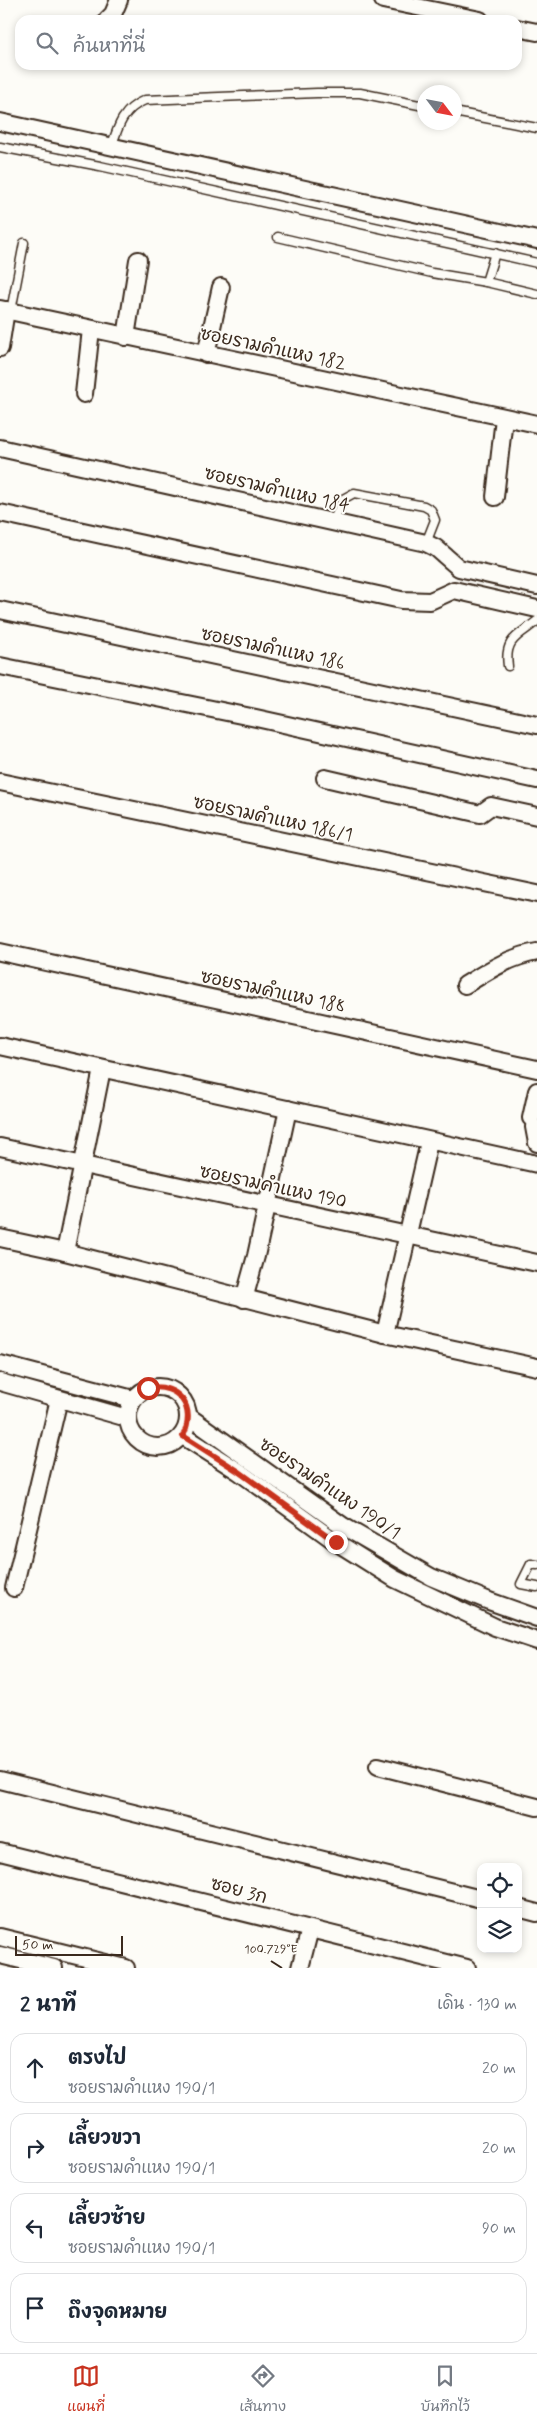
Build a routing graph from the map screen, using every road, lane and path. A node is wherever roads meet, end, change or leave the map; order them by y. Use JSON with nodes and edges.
{"nodes":[{"id":1,"x":119,"y":0,"type":"edge"},
{"id":2,"x":383,"y":0,"type":"edge"},
{"id":3,"x":112,"y":15,"type":"edge"},
{"id":4,"x":456,"y":15,"type":"edge"},
{"id":5,"x":522,"y":29,"type":"edge"},
{"id":6,"x":537,"y":32,"type":"edge"},
{"id":7,"x":417,"y":105,"type":"edge"},
{"id":8,"x":462,"y":114,"type":"edge"},
{"id":9,"x":0,"y":122,"type":"edge"},
{"id":10,"x":537,"y":128,"type":"edge"},
{"id":11,"x":0,"y":147,"type":"edge"},
{"id":12,"x":112,"y":148,"type":"junction"},
{"id":13,"x":278,"y":237,"type":"dead end"},
{"id":14,"x":537,"y":240,"type":"edge"},
{"id":15,"x":24,"y":243,"type":"dead end"},
{"id":16,"x":495,"y":254,"type":"junction"},
{"id":17,"x":138,"y":260,"type":"dead end"},
{"id":18,"x":537,"y":263,"type":"edge"},
{"id":19,"x":486,"y":282,"type":"junction"},
{"id":20,"x":221,"y":287,"type":"dead end"},
{"id":21,"x":537,"y":294,"type":"edge"},
{"id":22,"x":6,"y":310,"type":"edge"},
{"id":23,"x":91,"y":329,"type":"junction"},
{"id":24,"x":126,"y":337,"type":"junction"},
{"id":25,"x":0,"y":348,"type":"edge"},
{"id":26,"x":206,"y":354,"type":"junction"},
{"id":27,"x":84,"y":394,"type":"dead end"},
{"id":28,"x":504,"y":418,"type":"junction"},
{"id":29,"x":537,"y":424,"type":"edge"},
{"id":30,"x":0,"y":448,"type":"edge"},
{"id":31,"x":494,"y":497,"type":"dead end"},
{"id":32,"x":0,"y":513,"type":"edge"},
{"id":33,"x":333,"y":522,"type":"junction"},
{"id":34,"x":426,"y":543,"type":"junction"},
{"id":35,"x":459,"y":568,"type":"junction"},
{"id":36,"x":537,"y":586,"type":"edge"},
{"id":37,"x":454,"y":590,"type":"junction"},
{"id":38,"x":537,"y":609,"type":"edge"},
{"id":39,"x":0,"y":610,"type":"edge"},
{"id":40,"x":537,"y":622,"type":"edge"},
{"id":41,"x":0,"y":666,"type":"edge"},
{"id":42,"x":508,"y":666,"type":"dead end"},
{"id":43,"x":537,"y":725,"type":"edge"},
{"id":44,"x":325,"y":778,"type":"dead end"},
{"id":45,"x":537,"y":780,"type":"edge"},
{"id":46,"x":0,"y":782,"type":"edge"},
{"id":47,"x":537,"y":816,"type":"edge"},
{"id":48,"x":537,"y":894,"type":"edge"},
{"id":49,"x":0,"y":952,"type":"edge"},
{"id":50,"x":537,"y":952,"type":"edge"},
{"id":51,"x":464,"y":985,"type":"dead end"},
{"id":52,"x":0,"y":1046,"type":"edge"},
{"id":53,"x":102,"y":1068,"type":"junction"},
{"id":54,"x":537,"y":1069,"type":"edge"},
{"id":55,"x":537,"y":1091,"type":"edge"},
{"id":56,"x":288,"y":1109,"type":"junction"},
{"id":57,"x":534,"y":1129,"type":"edge"},
{"id":58,"x":429,"y":1142,"type":"junction"},
{"id":59,"x":0,"y":1147,"type":"edge"},
{"id":60,"x":537,"y":1164,"type":"edge"},
{"id":61,"x":81,"y":1166,"type":"junction"},
{"id":62,"x":268,"y":1204,"type":"junction"},
{"id":63,"x":407,"y":1236,"type":"junction"},
{"id":64,"x":0,"y":1238,"type":"edge"},
{"id":65,"x":65,"y":1252,"type":"junction"},
{"id":66,"x":537,"y":1263,"type":"edge"},
{"id":67,"x":244,"y":1299,"type":"junction"},
{"id":68,"x":385,"y":1334,"type":"junction"},
{"id":69,"x":0,"y":1364,"type":"edge"},
{"id":70,"x":537,"y":1367,"type":"edge"},
{"id":71,"x":0,"y":1382,"type":"edge"},
{"id":72,"x":59,"y":1399,"type":"junction"},
{"id":73,"x":133,"y":1399,"type":"junction"},
{"id":74,"x":188,"y":1416,"type":"junction"},
{"id":75,"x":127,"y":1418,"type":"junction"},
{"id":76,"x":183,"y":1436,"type":"junction"},
{"id":77,"x":298,"y":1494,"type":"junction"},
{"id":78,"x":288,"y":1508,"type":"junction"},
{"id":79,"x":537,"y":1565,"type":"edge"},
{"id":80,"x":537,"y":1587,"type":"edge"},
{"id":81,"x":14,"y":1588,"type":"dead end"},
{"id":82,"x":537,"y":1618,"type":"edge"},
{"id":83,"x":537,"y":1641,"type":"edge"},
{"id":84,"x":378,"y":1766,"type":"dead end"},
{"id":85,"x":0,"y":1780,"type":"edge"},
{"id":86,"x":537,"y":1806,"type":"edge"},
{"id":87,"x":0,"y":1852,"type":"edge"},
{"id":88,"x":477,"y":1898,"type":"edge"},
{"id":89,"x":522,"y":1909,"type":"edge"},
{"id":90,"x":537,"y":1912,"type":"edge"},
{"id":91,"x":310,"y":1929,"type":"junction"},
{"id":92,"x":0,"y":1937,"type":"edge"},
{"id":93,"x":0,"y":1955,"type":"edge"},
{"id":94,"x":460,"y":1967,"type":"edge"},
{"id":95,"x":54,"y":1968,"type":"edge"},
{"id":96,"x":126,"y":1968,"type":"edge"},
{"id":97,"x":300,"y":1968,"type":"edge"}],
"edges":[{"from":1,"to":3,"type":"street"},
{"from":2,"to":4,"type":"street"},
{"from":5,"to":6,"type":"street"},
{"from":7,"to":12,"type":"lane"},
{"from":8,"to":10,"type":"lane"},
{"from":9,"to":12,"type":"street"},
{"from":11,"to":16,"type":"lane"},
{"from":12,"to":14,"type":"street"},
{"from":13,"to":19,"type":"lane"},
{"from":15,"to":22,"type":"lane"},
{"from":16,"to":18,"type":"lane"},
{"from":16,"to":19,"type":"lane"},
{"from":17,"to":24,"type":"street"},
{"from":19,"to":21,"type":"lane"},
{"from":20,"to":26,"type":"street"},
{"from":22,"to":23,"type":"street","name":"ซอยรามคำแหง 182"},
{"from":22,"to":25,"type":"street"},
{"from":23,"to":24,"type":"street","name":"ซอยรามคำแหง 182"},
{"from":23,"to":27,"type":"street"},
{"from":24,"to":26,"type":"street","name":"ซอยรามคำแหง 182"},
{"from":26,"to":28,"type":"street","name":"ซอยรามคำแหง 182"},
{"from":28,"to":29,"type":"street","name":"ซอยรามคำแหง 182"},
{"from":28,"to":31,"type":"street"},
{"from":30,"to":33,"type":"street","name":"ซอยรามคำแหง 184"},
{"from":32,"to":37,"type":"street"},
{"from":33,"to":34,"type":"street","name":"ซอยรามคำแหง 184"},
{"from":33,"to":34,"type":"lane"},
{"from":34,"to":35,"type":"street","name":"ซอยรามคำแหง 184"},
{"from":35,"to":36,"type":"street","name":"ซอยรามคำแหง 184"},
{"from":35,"to":37,"type":"street"},
{"from":37,"to":38,"type":"street"},
{"from":39,"to":43,"type":"street","name":"ซอยรามคำแหง 186"},
{"from":40,"to":42,"type":"lane"},
{"from":41,"to":45,"type":"street"},
{"from":44,"to":47,"type":"street"},
{"from":46,"to":48,"type":"street","name":"ซอยรามคำแหง 186/1"},
{"from":49,"to":54,"type":"street","name":"ซอยรามคำแหง 188"},
{"from":50,"to":51,"type":"street"},
{"from":52,"to":53,"type":"street"},
{"from":53,"to":56,"type":"street"},
{"from":53,"to":61,"type":"street"},
{"from":55,"to":57,"type":"street"},
{"from":56,"to":58,"type":"street"},
{"from":56,"to":62,"type":"street"},
{"from":58,"to":60,"type":"street"},
{"from":58,"to":63,"type":"street"},
{"from":59,"to":61,"type":"street","name":"ซอยรามคำแหง 190"},
{"from":61,"to":62,"type":"street","name":"ซอยรามคำแหง 190"},
{"from":61,"to":65,"type":"street"},
{"from":62,"to":63,"type":"street","name":"ซอยรามคำแหง 190"},
{"from":62,"to":67,"type":"street"},
{"from":63,"to":66,"type":"street","name":"ซอยรามคำแหง 190"},
{"from":63,"to":68,"type":"street"},
{"from":64,"to":65,"type":"street"},
{"from":65,"to":67,"type":"street"},
{"from":67,"to":68,"type":"street"},
{"from":68,"to":70,"type":"street"},
{"from":69,"to":73,"type":"street"},
{"from":71,"to":72,"type":"street"},
{"from":72,"to":75,"type":"street"},
{"from":72,"to":81,"type":"street"},
{"from":73,"to":74,"type":"street","name":"ซอยรามคำแหง 190/1"},
{"from":73,"to":75,"type":"street"},
{"from":74,"to":76,"type":"street"},
{"from":74,"to":77,"type":"street","name":"ซอยรามคำแหง 190/1"},
{"from":75,"to":76,"type":"street"},
{"from":76,"to":78,"type":"street"},
{"from":77,"to":78,"type":"street"},
{"from":77,"to":82,"type":"street","name":"ซอยรามคำแหง 190/1"},
{"from":78,"to":83,"type":"street"},
{"from":79,"to":80,"type":"lane"},
{"from":84,"to":86,"type":"street"},
{"from":85,"to":88,"type":"street"},
{"from":87,"to":91,"type":"street","name":"ซอย 3ก"},
{"from":89,"to":90,"type":"street"},
{"from":91,"to":94,"type":"street","name":"ซอย 3ก"},
{"from":91,"to":97,"type":"street"},
{"from":92,"to":96,"type":"street"},
{"from":93,"to":95,"type":"street"}]}
